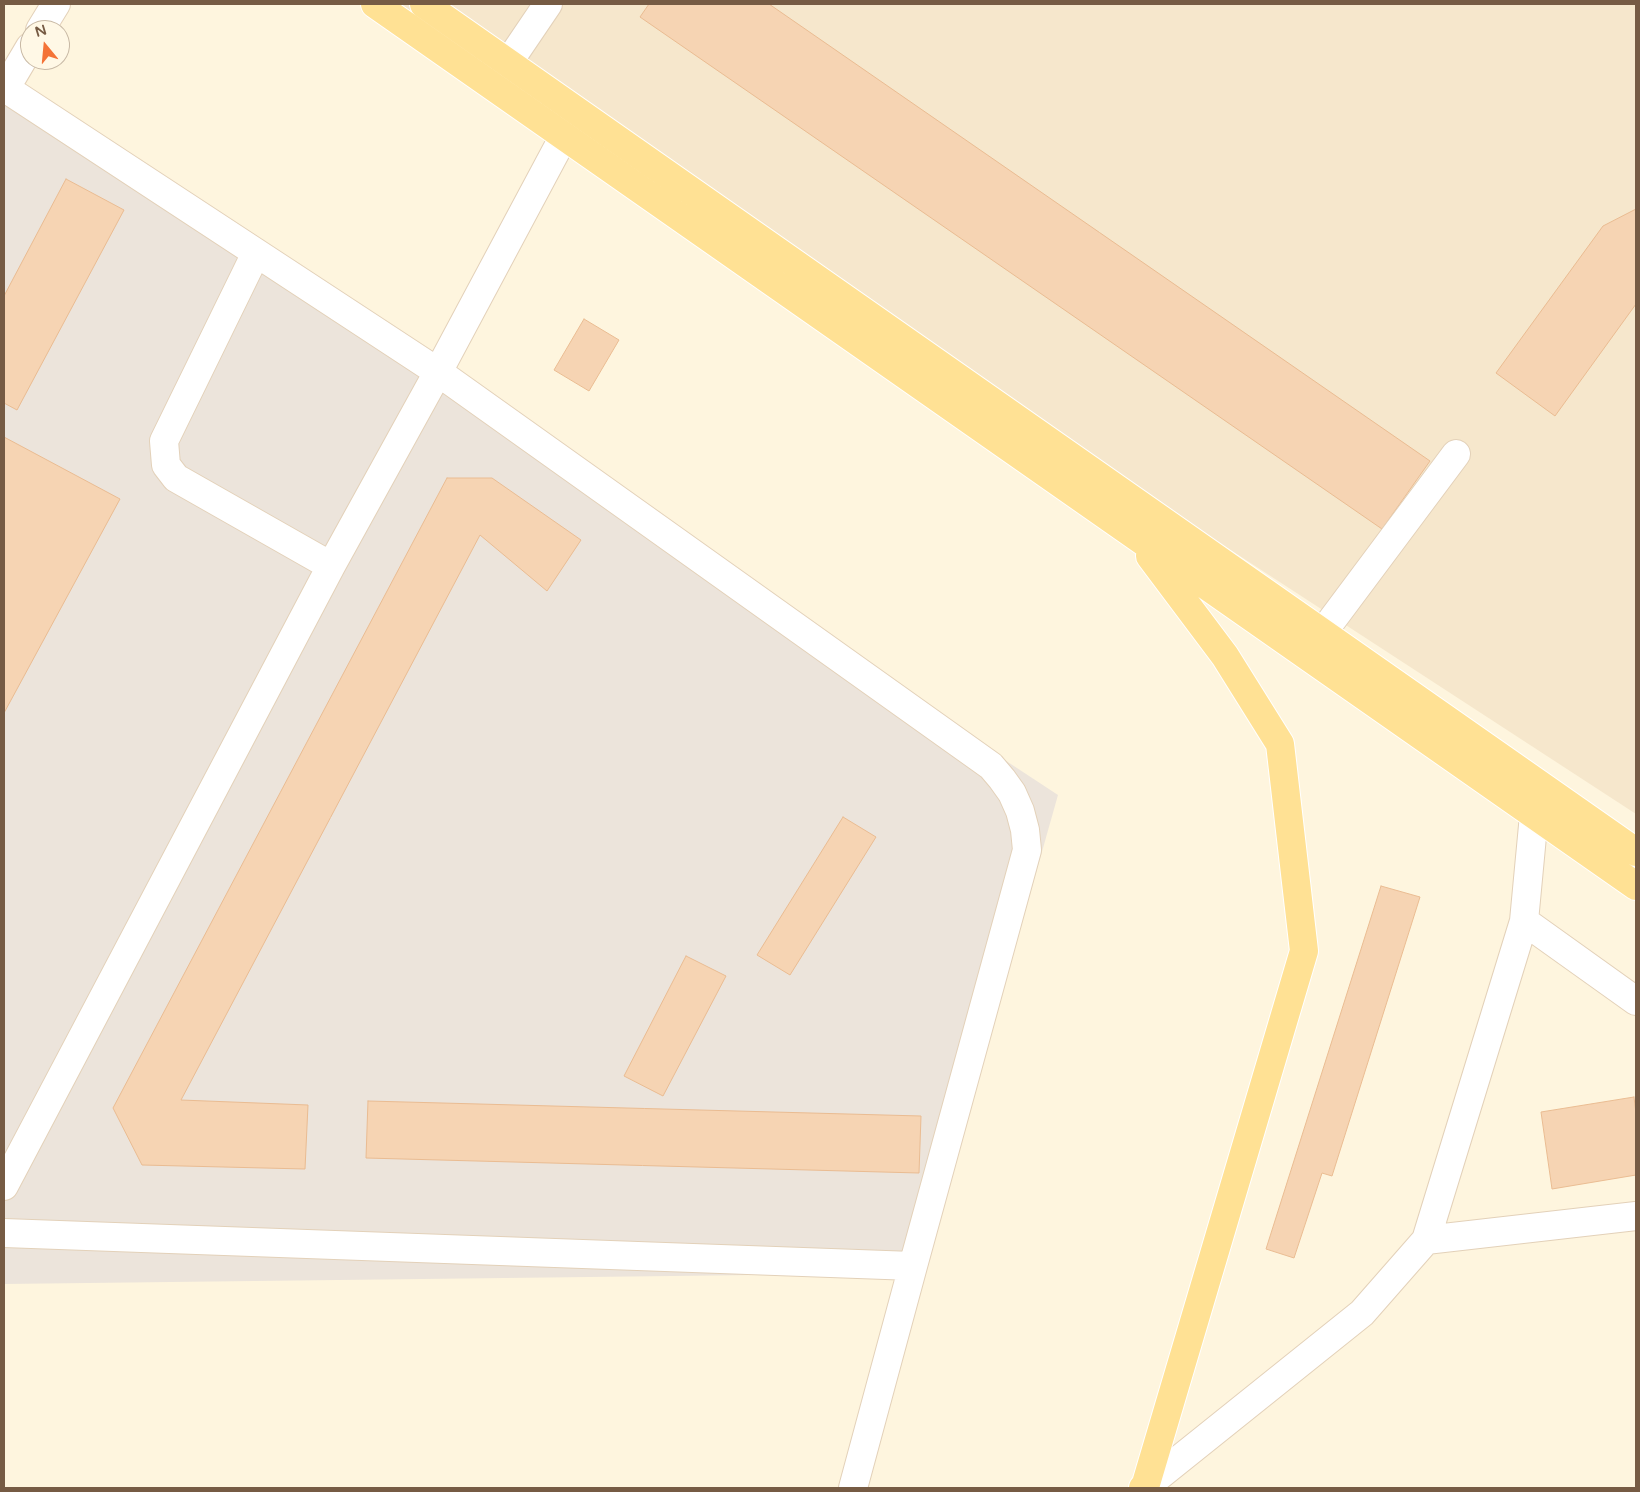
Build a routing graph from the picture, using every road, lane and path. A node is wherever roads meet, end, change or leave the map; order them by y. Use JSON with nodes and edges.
{"nodes":[{"id":1,"x":56,"y":4,"type":"edge"},
{"id":2,"x":375,"y":4,"type":"edge"},
{"id":3,"x":424,"y":4,"type":"edge"},
{"id":4,"x":548,"y":4,"type":"edge"},
{"id":5,"x":46,"y":20,"type":"edge"},
{"id":6,"x":508,"y":63,"type":"junction"},
{"id":7,"x":20,"y":64,"type":"edge"},
{"id":8,"x":4,"y":90,"type":"edge"},
{"id":9,"x":580,"y":113,"type":"junction"},
{"id":10,"x":564,"y":136,"type":"junction"},
{"id":11,"x":256,"y":253,"type":"junction"},
{"id":12,"x":438,"y":372,"type":"junction"},
{"id":13,"x":1456,"y":454,"type":"dead end"},
{"id":14,"x":1135,"y":536,"type":"junction"},
{"id":15,"x":331,"y":566,"type":"junction"},
{"id":16,"x":1323,"y":632,"type":"junction"},
{"id":17,"x":1534,"y":815,"type":"junction"},
{"id":18,"x":1636,"y":852,"type":"edge"},
{"id":19,"x":1636,"y":886,"type":"edge"},
{"id":20,"x":1524,"y":921,"type":"junction"},
{"id":21,"x":1636,"y":1001,"type":"edge"},
{"id":22,"x":4,"y":1186,"type":"edge"},
{"id":23,"x":1636,"y":1216,"type":"edge"},
{"id":24,"x":4,"y":1233,"type":"edge"},
{"id":25,"x":1426,"y":1240,"type":"junction"},
{"id":26,"x":913,"y":1266,"type":"junction"},
{"id":27,"x":853,"y":1488,"type":"edge"},
{"id":28,"x":1145,"y":1488,"type":"edge"}],
"edges":[{"from":1,"to":5,"type":"street"},
{"from":2,"to":10,"type":"main road"},
{"from":3,"to":6,"type":"main road"},
{"from":4,"to":6,"type":"street"},
{"from":6,"to":9,"type":"main road"},
{"from":7,"to":8,"type":"street"},
{"from":8,"to":11,"type":"street"},
{"from":9,"to":10,"type":"street"},
{"from":9,"to":16,"type":"main road"},
{"from":10,"to":12,"type":"street"},
{"from":10,"to":14,"type":"main road"},
{"from":11,"to":12,"type":"street"},
{"from":11,"to":15,"type":"street"},
{"from":12,"to":15,"type":"street"},
{"from":12,"to":26,"type":"street"},
{"from":13,"to":16,"type":"street"},
{"from":14,"to":17,"type":"main road"},
{"from":14,"to":28,"type":"main road"},
{"from":15,"to":22,"type":"street"},
{"from":16,"to":18,"type":"main road"},
{"from":17,"to":19,"type":"main road"},
{"from":17,"to":20,"type":"street"},
{"from":20,"to":21,"type":"street"},
{"from":20,"to":25,"type":"street"},
{"from":23,"to":25,"type":"street"},
{"from":24,"to":26,"type":"street"},
{"from":25,"to":28,"type":"street"},
{"from":26,"to":27,"type":"street"}]}
